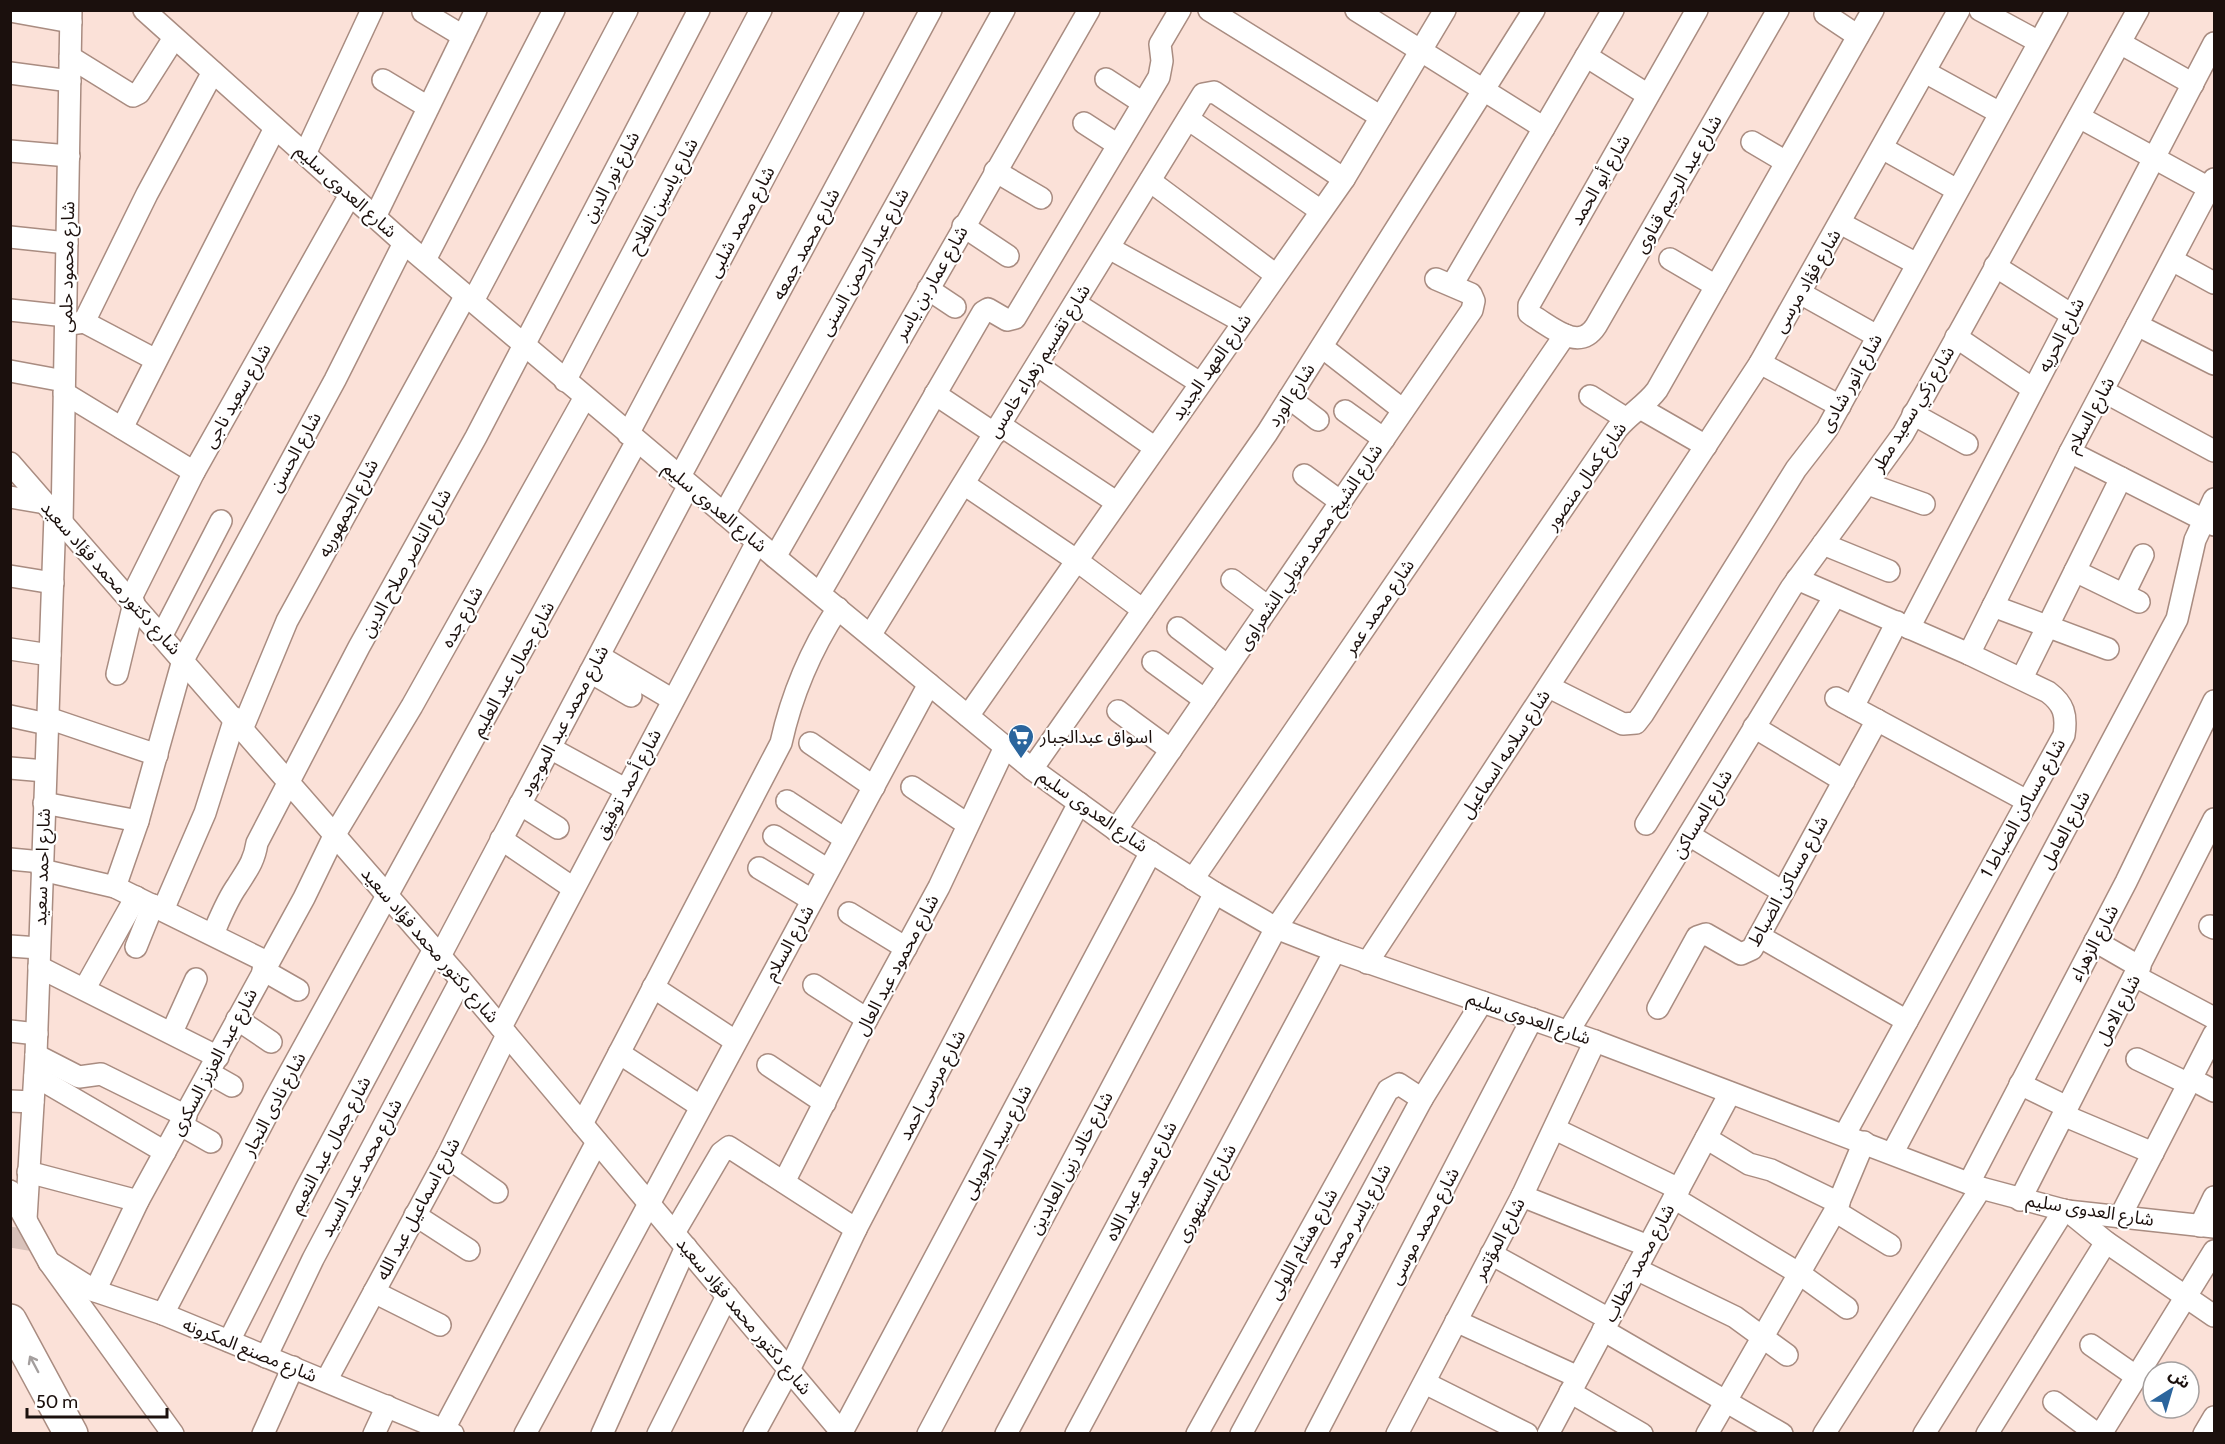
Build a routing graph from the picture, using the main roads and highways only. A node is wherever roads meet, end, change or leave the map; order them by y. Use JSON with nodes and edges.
{"nodes":[{"id":1,"x":10,"y":1321,"type":"edge"},
{"id":2,"x":71,"y":1434,"type":"edge"}],
"edges":[{"from":2,"to":1,"type":"highway","one_way":true}]}
